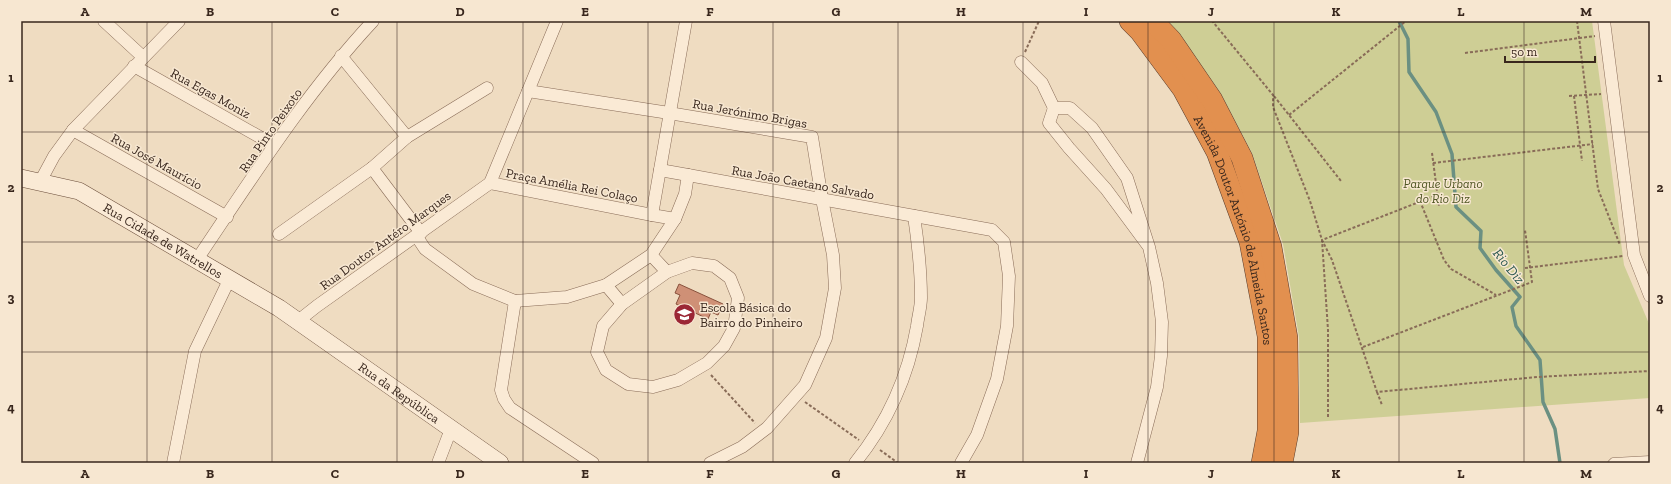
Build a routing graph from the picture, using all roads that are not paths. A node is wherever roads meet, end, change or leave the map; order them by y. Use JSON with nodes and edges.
{"nodes":[{"id":1,"x":104,"y":21,"type":"edge"},
{"id":2,"x":179,"y":21,"type":"edge"},
{"id":3,"x":373,"y":21,"type":"edge"},
{"id":4,"x":557,"y":21,"type":"edge"},
{"id":5,"x":686,"y":21,"type":"edge"},
{"id":6,"x":1130,"y":21,"type":"edge"},
{"id":7,"x":1153,"y":21,"type":"edge"},
{"id":8,"x":1604,"y":21,"type":"edge"},
{"id":9,"x":340,"y":56,"type":"junction"},
{"id":10,"x":143,"y":57,"type":"junction"},
{"id":11,"x":1021,"y":62,"type":"road end"},
{"id":12,"x":134,"y":66,"type":"junction"},
{"id":13,"x":487,"y":88,"type":"dead end"},
{"id":14,"x":528,"y":91,"type":"junction"},
{"id":15,"x":1054,"y":108,"type":"junction"},
{"id":16,"x":669,"y":113,"type":"junction"},
{"id":17,"x":73,"y":130,"type":"junction"},
{"id":18,"x":407,"y":137,"type":"junction"},
{"id":19,"x":274,"y":145,"type":"junction"},
{"id":20,"x":372,"y":168,"type":"junction"},
{"id":21,"x":660,"y":170,"type":"junction"},
{"id":22,"x":688,"y":175,"type":"junction"},
{"id":23,"x":21,"y":178,"type":"edge"},
{"id":24,"x":40,"y":182,"type":"junction"},
{"id":25,"x":490,"y":183,"type":"junction"},
{"id":26,"x":822,"y":200,"type":"junction"},
{"id":27,"x":652,"y":215,"type":"junction"},
{"id":28,"x":914,"y":216,"type":"junction"},
{"id":29,"x":227,"y":217,"type":"junction"},
{"id":30,"x":675,"y":219,"type":"junction"},
{"id":31,"x":279,"y":234,"type":"dead end"},
{"id":32,"x":419,"y":235,"type":"junction"},
{"id":33,"x":1149,"y":247,"type":"junction"},
{"id":34,"x":651,"y":255,"type":"junction"},
{"id":35,"x":196,"y":261,"type":"junction"},
{"id":36,"x":667,"y":272,"type":"junction"},
{"id":37,"x":229,"y":280,"type":"junction"},
{"id":38,"x":606,"y":285,"type":"junction"},
{"id":39,"x":1650,"y":296,"type":"edge"},
{"id":40,"x":515,"y":301,"type":"junction"},
{"id":41,"x":622,"y":304,"type":"junction"},
{"id":42,"x":298,"y":322,"type":"junction"},
{"id":43,"x":451,"y":429,"type":"junction"},
{"id":44,"x":1650,"y":459,"type":"edge"},
{"id":45,"x":174,"y":463,"type":"edge"},
{"id":46,"x":438,"y":463,"type":"edge"},
{"id":47,"x":500,"y":463,"type":"edge"},
{"id":48,"x":593,"y":463,"type":"edge"},
{"id":49,"x":710,"y":463,"type":"edge"},
{"id":50,"x":855,"y":463,"type":"edge"},
{"id":51,"x":961,"y":463,"type":"edge"},
{"id":52,"x":1137,"y":463,"type":"edge"},
{"id":53,"x":1262,"y":463,"type":"edge"},
{"id":54,"x":1282,"y":463,"type":"edge"},
{"id":55,"x":1611,"y":463,"type":"edge"}],
"edges":[{"from":1,"to":10,"type":"street"},
{"from":2,"to":10,"type":"street"},
{"from":3,"to":9,"type":"street","name":"Rua Pinto Peixoto"},
{"from":4,"to":14,"type":"street","name":"Praça Amélia Rei Colaço"},
{"from":5,"to":16,"type":"street"},
{"from":6,"to":53,"type":"highway","name":"Avenida Doutor António de Almeida Santos"},
{"from":7,"to":54,"type":"highway","name":"Avenida Doutor António de Almeida Santos"},
{"from":8,"to":39,"type":"street"},
{"from":9,"to":18,"type":"street"},
{"from":9,"to":19,"type":"street","name":"Rua Pinto Peixoto"},
{"from":10,"to":12,"type":"street"},
{"from":11,"to":15,"type":"street"},
{"from":12,"to":17,"type":"street"},
{"from":12,"to":19,"type":"street","name":"Rua Egas Moniz"},
{"from":13,"to":18,"type":"street"},
{"from":14,"to":16,"type":"street"},
{"from":14,"to":25,"type":"street","name":"Praça Amélia Rei Colaço"},
{"from":15,"to":33,"type":"street"},
{"from":15,"to":33,"type":"street"},
{"from":16,"to":21,"type":"street"},
{"from":16,"to":26,"type":"street","name":"Rua Jerónimo Brigas"},
{"from":17,"to":24,"type":"street"},
{"from":17,"to":29,"type":"street","name":"Rua José Maurício"},
{"from":18,"to":20,"type":"street"},
{"from":19,"to":29,"type":"street","name":"Rua Pinto Peixoto"},
{"from":20,"to":31,"type":"street"},
{"from":20,"to":32,"type":"street"},
{"from":21,"to":22,"type":"street","name":"Rua João Caetano Salvado"},
{"from":21,"to":27,"type":"street"},
{"from":22,"to":26,"type":"street","name":"Rua João Caetano Salvado"},
{"from":22,"to":30,"type":"street"},
{"from":23,"to":24,"type":"street","name":"Rua Cidade de Watrellos"},
{"from":24,"to":35,"type":"street","name":"Rua Cidade de Watrellos"},
{"from":25,"to":27,"type":"street","name":"Praça Amélia Rei Colaço"},
{"from":25,"to":32,"type":"street","name":"Rua Doutor Antéro Marques"},
{"from":26,"to":28,"type":"street","name":"Rua João Caetano Salvado"},
{"from":26,"to":49,"type":"street"},
{"from":27,"to":30,"type":"street","name":"Praça Amélia Rei Colaço"},
{"from":28,"to":50,"type":"street"},
{"from":28,"to":51,"type":"street","name":"Rua João Caetano Salvado"},
{"from":29,"to":35,"type":"street","name":"Rua Pinto Peixoto"},
{"from":30,"to":34,"type":"street"},
{"from":32,"to":40,"type":"street"},
{"from":32,"to":42,"type":"street","name":"Rua Doutor Antéro Marques"},
{"from":33,"to":52,"type":"street"},
{"from":34,"to":36,"type":"street"},
{"from":34,"to":38,"type":"street"},
{"from":35,"to":37,"type":"street","name":"Rua Cidade de Watrellos"},
{"from":36,"to":41,"type":"street"},
{"from":36,"to":41,"type":"street"},
{"from":37,"to":42,"type":"street","name":"Rua Cidade de Watrellos"},
{"from":37,"to":45,"type":"street"},
{"from":38,"to":40,"type":"street"},
{"from":38,"to":41,"type":"street"},
{"from":40,"to":48,"type":"street"},
{"from":42,"to":43,"type":"street","name":"Rua da República"},
{"from":43,"to":46,"type":"street"},
{"from":43,"to":47,"type":"street","name":"Rua da República"},
{"from":44,"to":55,"type":"lane"}]}
